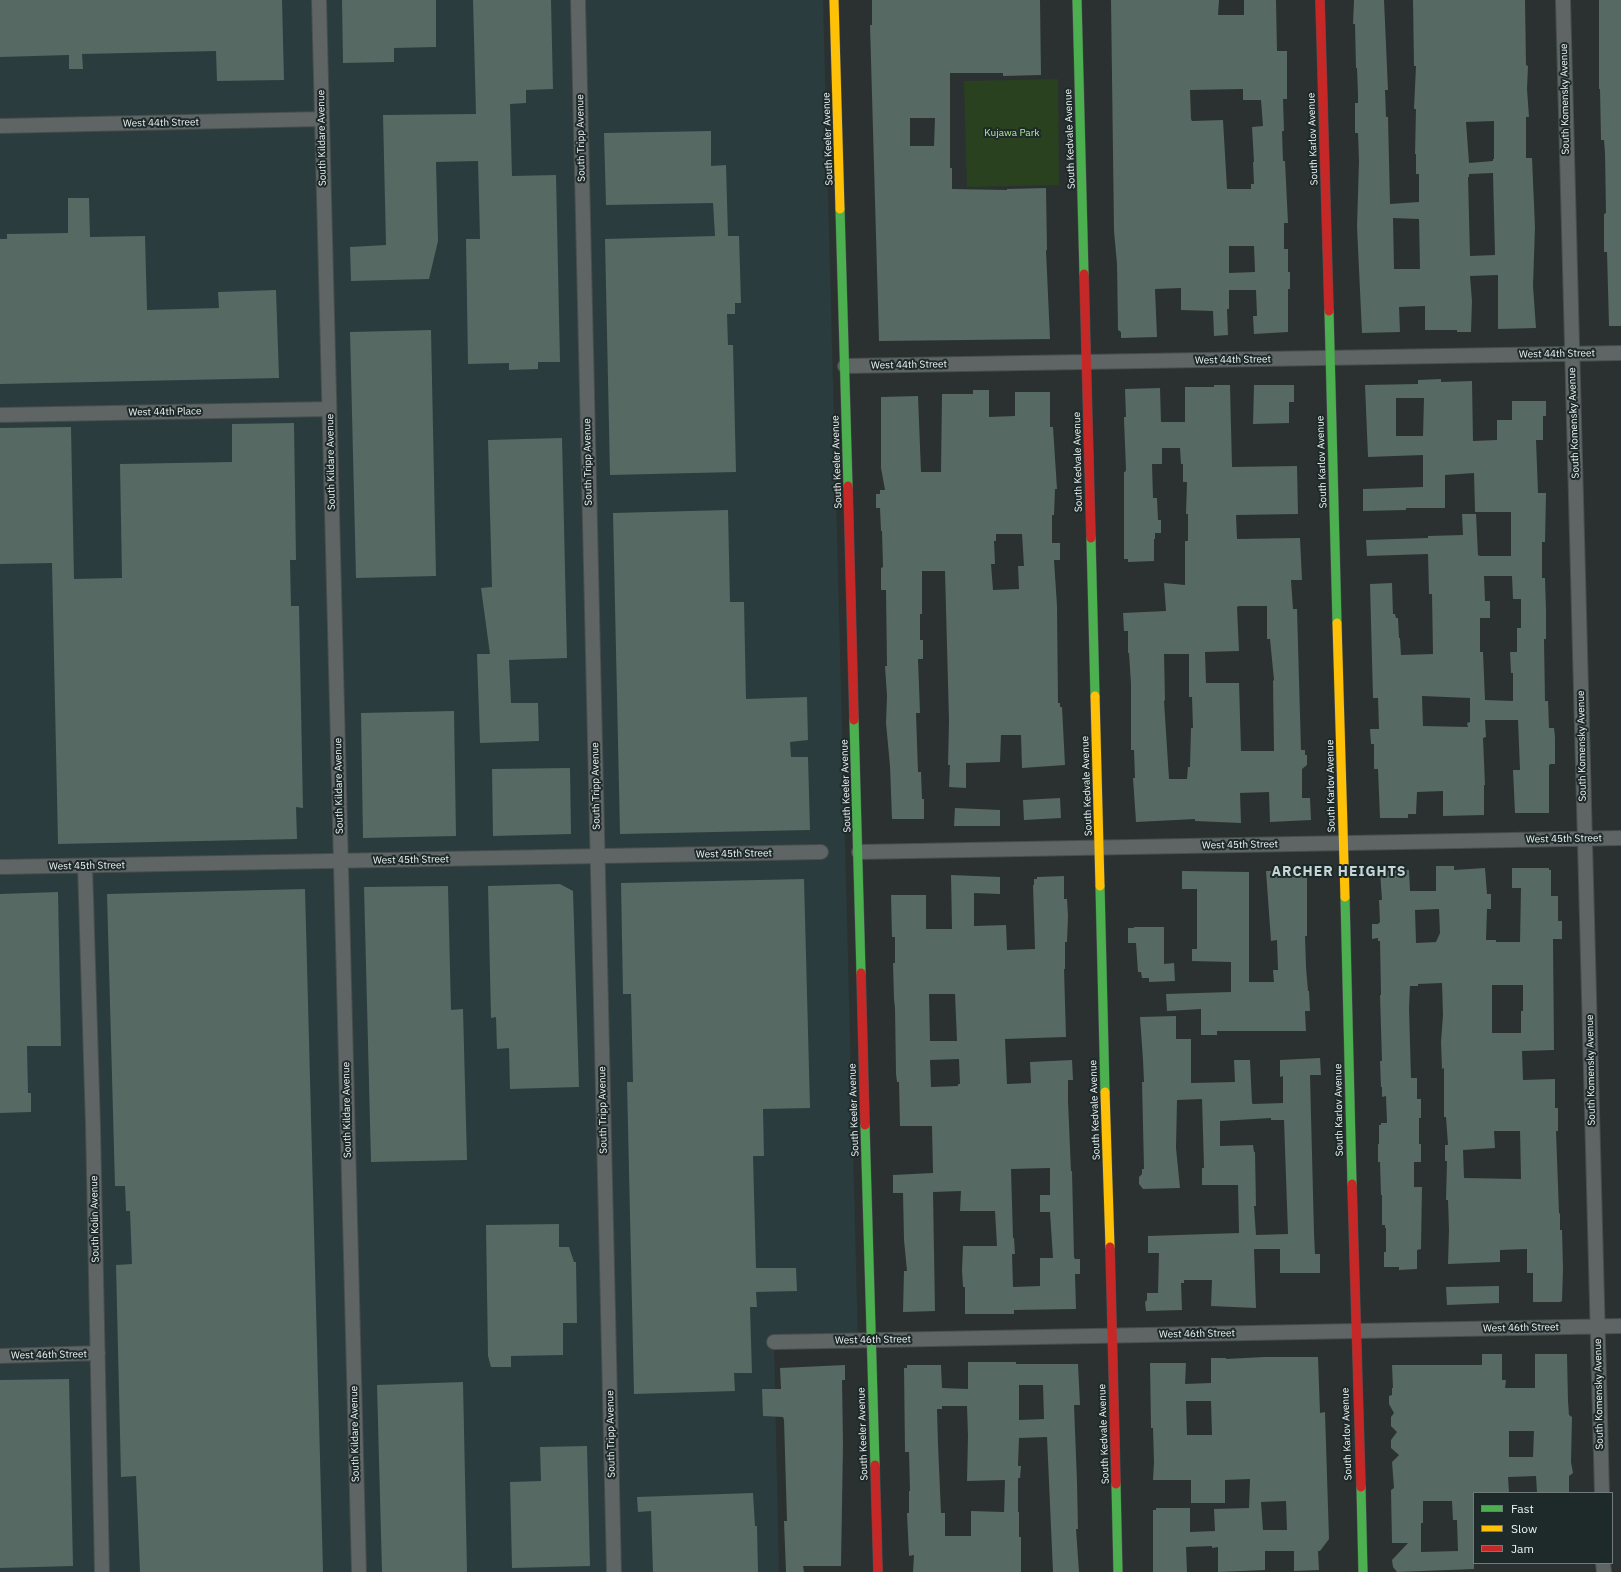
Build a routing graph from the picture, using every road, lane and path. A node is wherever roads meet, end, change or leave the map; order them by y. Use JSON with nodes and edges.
{"nodes":[{"id":1,"x":319,"y":0,"type":"edge"},
{"id":2,"x":578,"y":0,"type":"edge"},
{"id":3,"x":834,"y":0,"type":"edge"},
{"id":4,"x":1077,"y":0,"type":"edge"},
{"id":5,"x":1320,"y":0,"type":"edge"},
{"id":6,"x":1563,"y":0,"type":"edge"},
{"id":7,"x":322,"y":119,"type":"junction"},
{"id":8,"x":0,"y":126,"type":"edge"},
{"id":9,"x":1621,"y":353,"type":"edge"},
{"id":10,"x":1572,"y":354,"type":"junction"},
{"id":11,"x":1330,"y":358,"type":"junction"},
{"id":12,"x":1086,"y":362,"type":"junction"},
{"id":13,"x":845,"y":366,"type":"junction"},
{"id":14,"x":329,"y":409,"type":"junction"},
{"id":15,"x":0,"y":415,"type":"edge"},
{"id":16,"x":1584,"y":838,"type":"junction"},
{"id":17,"x":1621,"y":838,"type":"edge"},
{"id":18,"x":1343,"y":843,"type":"junction"},
{"id":19,"x":1099,"y":848,"type":"junction"},
{"id":20,"x":821,"y":852,"type":"dead end"},
{"id":21,"x":859,"y":852,"type":"junction"},
{"id":22,"x":597,"y":856,"type":"junction"},
{"id":23,"x":340,"y":861,"type":"junction"},
{"id":24,"x":85,"y":866,"type":"junction"},
{"id":25,"x":0,"y":867,"type":"edge"},
{"id":26,"x":1597,"y":1326,"type":"junction"},
{"id":27,"x":1621,"y":1326,"type":"edge"},
{"id":28,"x":1355,"y":1331,"type":"junction"},
{"id":29,"x":1112,"y":1336,"type":"junction"},
{"id":30,"x":872,"y":1340,"type":"junction"},
{"id":31,"x":774,"y":1342,"type":"dead end"},
{"id":32,"x":98,"y":1353,"type":"junction"},
{"id":33,"x":0,"y":1356,"type":"edge"},
{"id":34,"x":1602,"y":1492,"type":"edge"},
{"id":35,"x":102,"y":1572,"type":"edge"},
{"id":36,"x":358,"y":1572,"type":"edge"},
{"id":37,"x":614,"y":1572,"type":"edge"},
{"id":38,"x":878,"y":1572,"type":"edge"},
{"id":39,"x":1118,"y":1572,"type":"edge"},
{"id":40,"x":1362,"y":1572,"type":"edge"}],
"edges":[{"from":1,"to":7,"type":"street","name":"South Kildare Avenue"},
{"from":2,"to":22,"type":"street","name":"South Tripp Avenue"},
{"from":3,"to":13,"type":"street","name":"South Keeler Avenue"},
{"from":4,"to":12,"type":"street","name":"South Kedvale Avenue"},
{"from":5,"to":11,"type":"street","name":"South Karlov Avenue"},
{"from":6,"to":10,"type":"street","name":"South Komensky Avenue"},
{"from":7,"to":8,"type":"street","name":"West 44th Street"},
{"from":7,"to":14,"type":"street","name":"South Kildare Avenue"},
{"from":9,"to":10,"type":"street","name":"West 44th Street"},
{"from":10,"to":11,"type":"street","name":"West 44th Street"},
{"from":10,"to":16,"type":"street","name":"South Komensky Avenue"},
{"from":11,"to":12,"type":"street","name":"West 44th Street"},
{"from":11,"to":18,"type":"street","name":"South Karlov Avenue"},
{"from":12,"to":13,"type":"street","name":"West 44th Street"},
{"from":12,"to":19,"type":"street","name":"South Kedvale Avenue"},
{"from":13,"to":21,"type":"street","name":"South Keeler Avenue"},
{"from":14,"to":15,"type":"street","name":"West 44th Place"},
{"from":14,"to":23,"type":"street","name":"South Kildare Avenue"},
{"from":16,"to":17,"type":"street","name":"West 45th Street"},
{"from":16,"to":18,"type":"street","name":"West 45th Street"},
{"from":16,"to":26,"type":"street","name":"South Komensky Avenue"},
{"from":18,"to":19,"type":"street","name":"West 45th Street"},
{"from":18,"to":28,"type":"street","name":"South Karlov Avenue"},
{"from":19,"to":21,"type":"street","name":"West 45th Street"},
{"from":19,"to":29,"type":"street","name":"South Kedvale Avenue"},
{"from":20,"to":22,"type":"street","name":"West 45th Street"},
{"from":21,"to":30,"type":"street","name":"South Keeler Avenue"},
{"from":22,"to":23,"type":"street","name":"West 45th Street"},
{"from":22,"to":37,"type":"street","name":"South Tripp Avenue"},
{"from":23,"to":24,"type":"street","name":"West 45th Street"},
{"from":23,"to":36,"type":"street","name":"South Kildare Avenue"},
{"from":24,"to":25,"type":"street","name":"West 45th Street"},
{"from":24,"to":32,"type":"street","name":"South Kolin Avenue"},
{"from":26,"to":27,"type":"street","name":"West 46th Street"},
{"from":26,"to":28,"type":"street","name":"West 46th Street"},
{"from":26,"to":34,"type":"street","name":"South Komensky Avenue"},
{"from":28,"to":29,"type":"street","name":"West 46th Street"},
{"from":28,"to":40,"type":"street","name":"South Karlov Avenue"},
{"from":29,"to":30,"type":"street","name":"West 46th Street"},
{"from":29,"to":39,"type":"street","name":"South Kedvale Avenue"},
{"from":30,"to":31,"type":"street","name":"West 46th Street"},
{"from":30,"to":38,"type":"street","name":"South Keeler Avenue"},
{"from":32,"to":33,"type":"street","name":"West 46th Street"},
{"from":32,"to":35,"type":"street","name":"South Kolin Avenue"}]}
